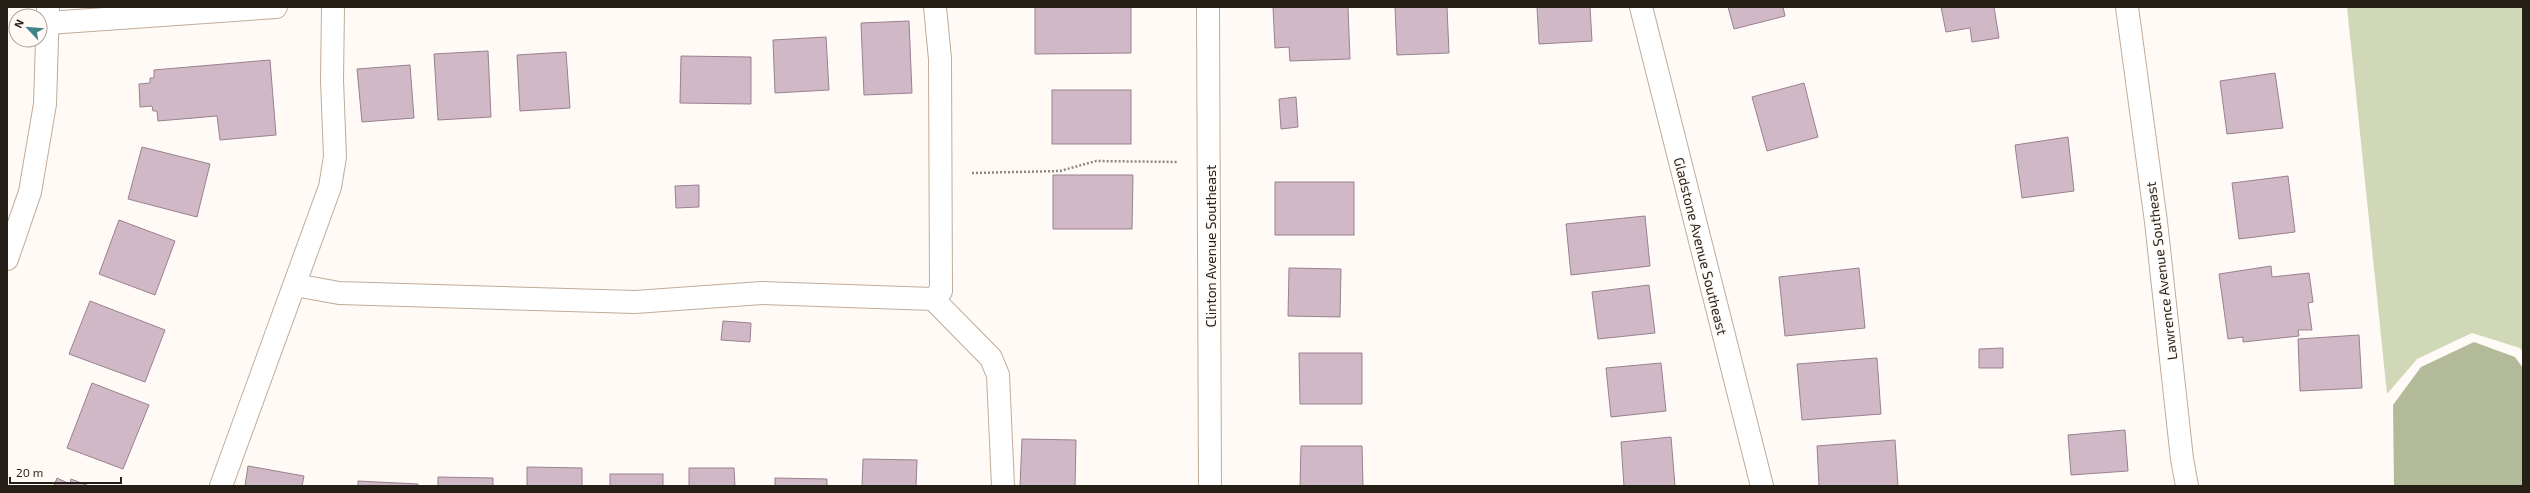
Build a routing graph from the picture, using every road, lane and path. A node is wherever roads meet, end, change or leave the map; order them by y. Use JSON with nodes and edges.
{"nodes":[{"id":1,"x":276,"y":7,"type":"edge"},
{"id":2,"x":333,"y":7,"type":"edge"},
{"id":3,"x":935,"y":7,"type":"edge"},
{"id":4,"x":1208,"y":7,"type":"edge"},
{"id":5,"x":1641,"y":7,"type":"edge"},
{"id":6,"x":2127,"y":7,"type":"edge"},
{"id":7,"x":48,"y":15,"type":"edge"},
{"id":8,"x":47,"y":48,"type":"edge"},
{"id":9,"x":1210,"y":162,"type":"junction"},
{"id":10,"x":941,"y":173,"type":"junction"},
{"id":11,"x":7,"y":259,"type":"edge"},
{"id":12,"x":295,"y":285,"type":"junction"},
{"id":13,"x":933,"y":299,"type":"junction"},
{"id":14,"x":221,"y":486,"type":"edge"},
{"id":15,"x":1002,"y":486,"type":"edge"},
{"id":16,"x":1210,"y":486,"type":"edge"},
{"id":17,"x":1762,"y":486,"type":"edge"},
{"id":18,"x":2187,"y":486,"type":"edge"}],
"edges":[{"from":1,"to":7,"type":"street"},
{"from":2,"to":12,"type":"street"},
{"from":3,"to":10,"type":"street"},
{"from":4,"to":9,"type":"street","name":"Clinton Avenue Southeast"},
{"from":5,"to":17,"type":"street","name":"Gladstone Avenue Southeast"},
{"from":6,"to":18,"type":"street","name":"Lawrence Avenue Southeast"},
{"from":8,"to":11,"type":"street"},
{"from":9,"to":10,"type":"path"},
{"from":9,"to":16,"type":"street","name":"Clinton Avenue Southeast"},
{"from":10,"to":13,"type":"street"},
{"from":12,"to":13,"type":"street"},
{"from":12,"to":14,"type":"street"},
{"from":13,"to":15,"type":"street"}]}
